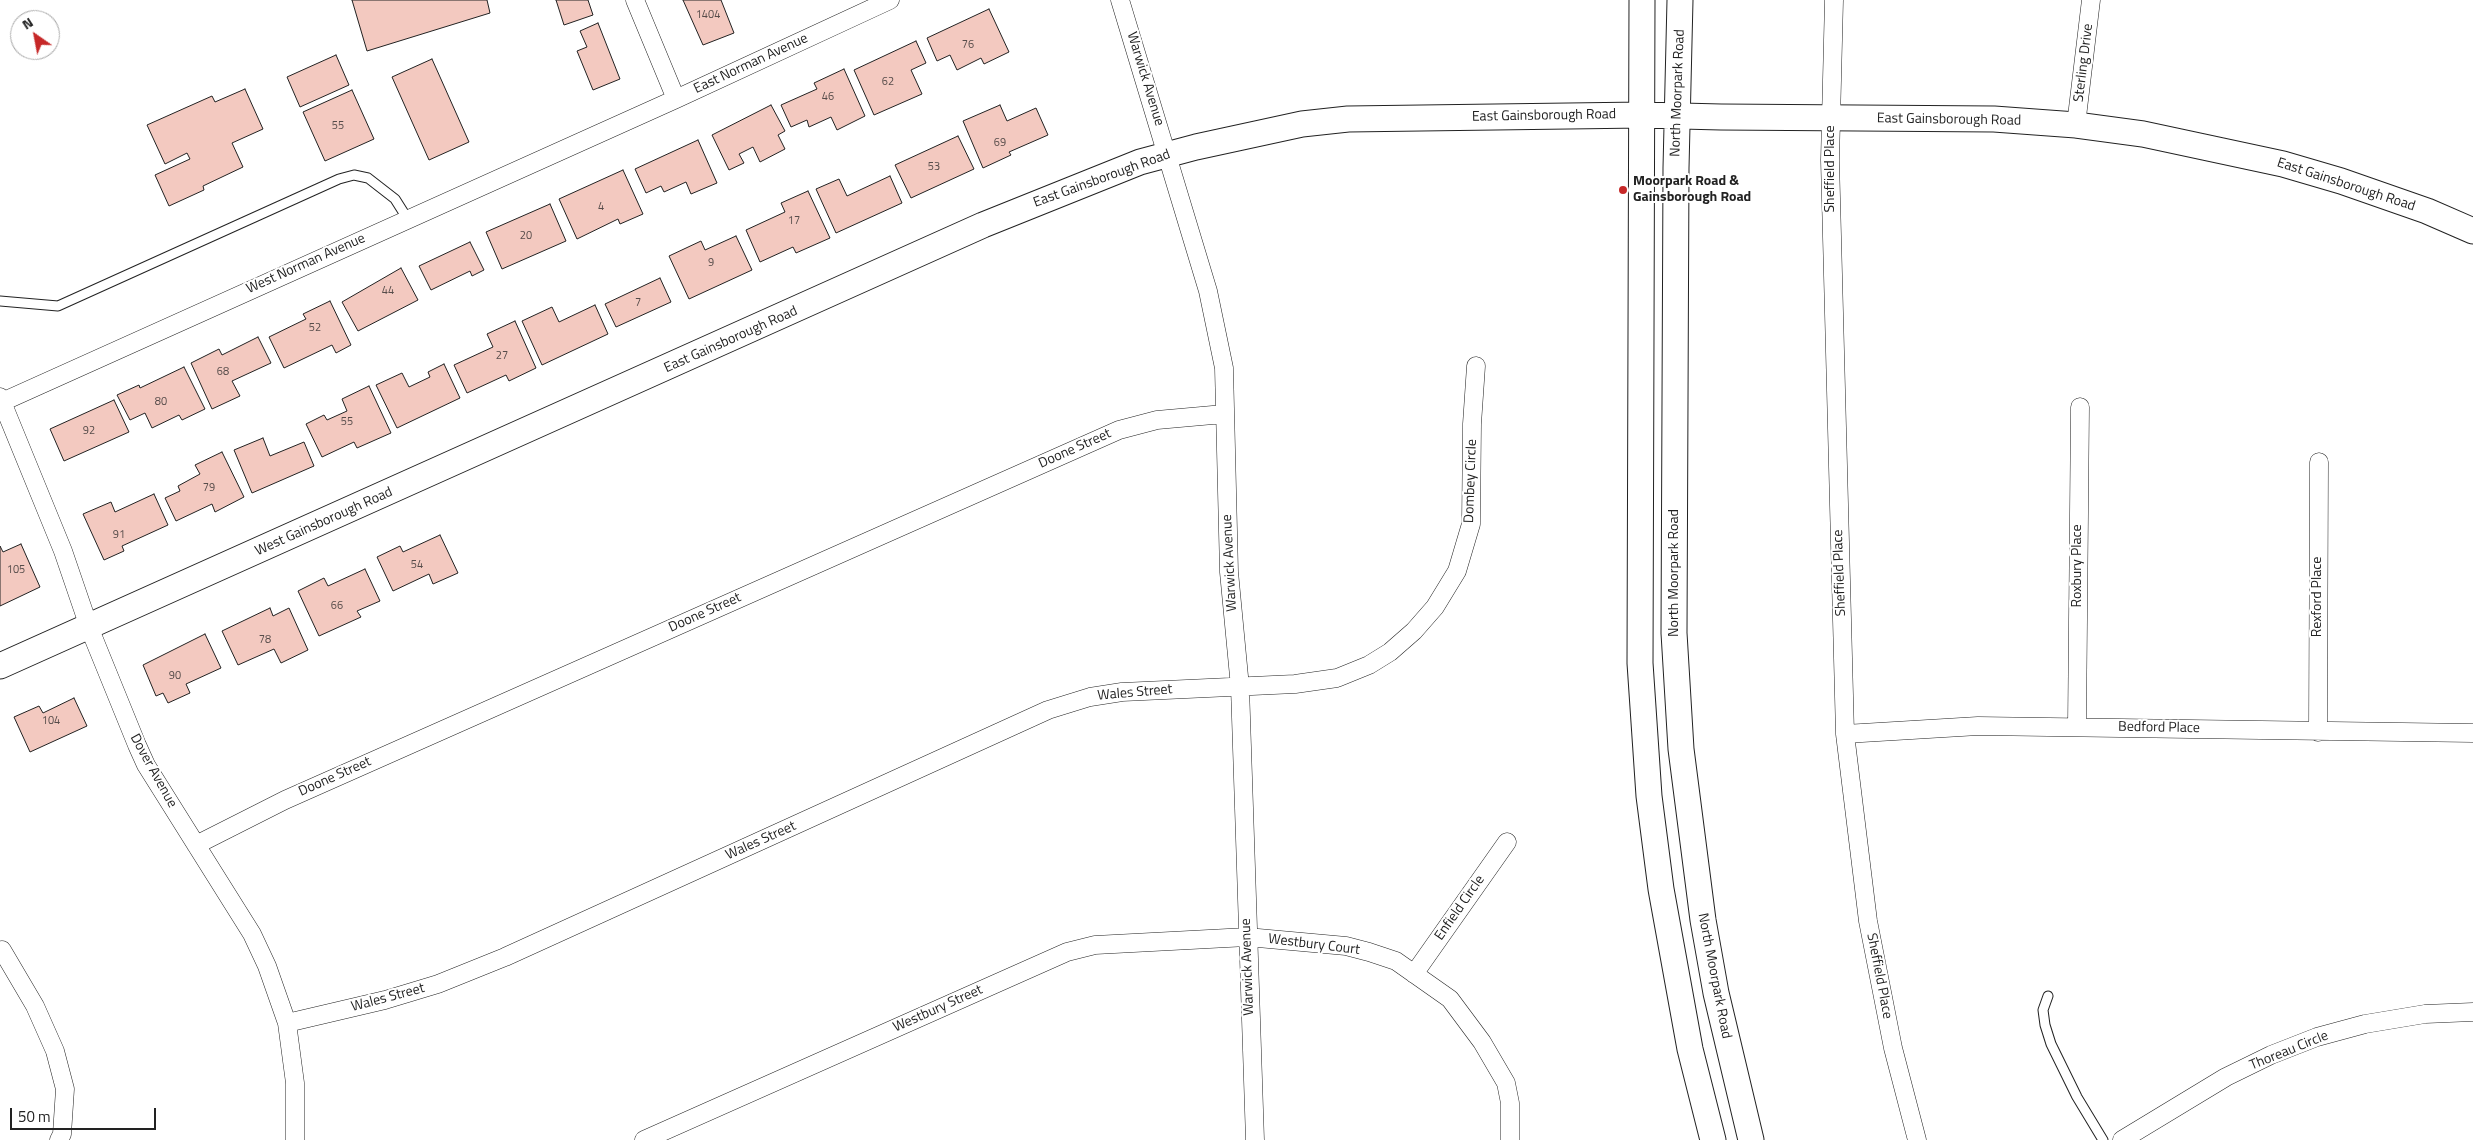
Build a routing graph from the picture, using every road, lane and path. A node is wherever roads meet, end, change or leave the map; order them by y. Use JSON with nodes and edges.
{"nodes":[{"id":1,"x":635,"y":0,"type":"edge"},
{"id":2,"x":1120,"y":0,"type":"edge"},
{"id":3,"x":1642,"y":0,"type":"edge"},
{"id":4,"x":1680,"y":0,"type":"edge"},
{"id":5,"x":1834,"y":0,"type":"edge"},
{"id":6,"x":2091,"y":0,"type":"edge"},
{"id":7,"x":885,"y":1,"type":"edge"},
{"id":8,"x":676,"y":99,"type":"junction"},
{"id":9,"x":1642,"y":115,"type":"junction"},
{"id":10,"x":1678,"y":116,"type":"junction"},
{"id":11,"x":1831,"y":118,"type":"junction"},
{"id":12,"x":2076,"y":125,"type":"junction"},
{"id":13,"x":611,"y":127,"type":"joint"},
{"id":14,"x":1167,"y":154,"type":"junction"},
{"id":15,"x":407,"y":218,"type":"junction"},
{"id":16,"x":2473,"y":231,"type":"edge"},
{"id":17,"x":0,"y":301,"type":"edge"},
{"id":18,"x":1476,"y":366,"type":"dead end"},
{"id":19,"x":648,"y":377,"type":"joint"},
{"id":20,"x":1,"y":399,"type":"edge"},
{"id":21,"x":2080,"y":407,"type":"dead end"},
{"id":22,"x":1224,"y":414,"type":"junction"},
{"id":23,"x":2319,"y":462,"type":"dead end"},
{"id":24,"x":89,"y":627,"type":"junction"},
{"id":25,"x":0,"y":666,"type":"edge"},
{"id":26,"x":1240,"y":687,"type":"junction"},
{"id":27,"x":2077,"y":726,"type":"junction"},
{"id":28,"x":2318,"y":732,"type":"junction"},
{"id":29,"x":2473,"y":733,"type":"edge"},
{"id":30,"x":1845,"y":734,"type":"junction"},
{"id":31,"x":1506,"y":842,"type":"dead end"},
{"id":32,"x":196,"y":845,"type":"junction"},
{"id":33,"x":1246,"y":937,"type":"junction"},
{"id":34,"x":2,"y":950,"type":"dead end"},
{"id":35,"x":1414,"y":974,"type":"junction"},
{"id":36,"x":2048,"y":996,"type":"dead end"},
{"id":37,"x":2473,"y":1012,"type":"edge"},
{"id":38,"x":287,"y":1023,"type":"junction"},
{"id":39,"x":59,"y":1140,"type":"edge"},
{"id":40,"x":296,"y":1140,"type":"edge"},
{"id":41,"x":644,"y":1140,"type":"edge"},
{"id":42,"x":1255,"y":1140,"type":"edge"},
{"id":43,"x":1510,"y":1140,"type":"edge"},
{"id":44,"x":1712,"y":1140,"type":"edge"},
{"id":45,"x":1751,"y":1140,"type":"edge"},
{"id":46,"x":1917,"y":1140,"type":"edge"},
{"id":47,"x":2103,"y":1140,"type":"edge"},
{"id":48,"x":2122,"y":1140,"type":"edge"}],
"edges":[{"from":1,"to":8,"type":"street"},
{"from":2,"to":14,"type":"street","name":"Warwick Avenue"},
{"from":3,"to":9,"type":"street"},
{"from":4,"to":10,"type":"street","name":"North Moorpark Road"},
{"from":5,"to":11,"type":"street","name":"Sheffield Place"},
{"from":6,"to":12,"type":"street","name":"Sterling Drive"},
{"from":7,"to":8,"type":"street","name":"East Norman Avenue"},
{"from":8,"to":13,"type":"street","name":"East Norman Avenue"},
{"from":9,"to":10,"type":"street","name":"East Gainsborough Road"},
{"from":9,"to":14,"type":"street","name":"East Gainsborough Road"},
{"from":9,"to":44,"type":"street"},
{"from":10,"to":11,"type":"street","name":"East Gainsborough Road"},
{"from":10,"to":45,"type":"street","name":"North Moorpark Road"},
{"from":11,"to":12,"type":"street","name":"East Gainsborough Road"},
{"from":11,"to":30,"type":"street","name":"Sheffield Place"},
{"from":12,"to":16,"type":"street","name":"East Gainsborough Road"},
{"from":13,"to":15,"type":"street","name":"West Norman Avenue"},
{"from":14,"to":19,"type":"street","name":"East Gainsborough Road"},
{"from":14,"to":22,"type":"street","name":"Warwick Avenue"},
{"from":15,"to":17,"type":"lane"},
{"from":15,"to":20,"type":"street","name":"West Norman Avenue"},
{"from":18,"to":26,"type":"street","name":"Dombey Circle"},
{"from":19,"to":24,"type":"street","name":"West Gainsborough Road"},
{"from":20,"to":24,"type":"street","name":"Dover Avenue"},
{"from":21,"to":27,"type":"street","name":"Roxbury Place"},
{"from":22,"to":26,"type":"street","name":"Warwick Avenue"},
{"from":22,"to":32,"type":"street","name":"Doone Street"},
{"from":23,"to":28,"type":"street","name":"Rexford Place"},
{"from":24,"to":25,"type":"street","name":"West Gainsborough Road"},
{"from":24,"to":32,"type":"street","name":"Dover Avenue"},
{"from":26,"to":33,"type":"street","name":"Warwick Avenue"},
{"from":26,"to":38,"type":"street","name":"Wales Street"},
{"from":27,"to":28,"type":"street","name":"Bedford Place"},
{"from":27,"to":30,"type":"street","name":"Bedford Place"},
{"from":28,"to":29,"type":"street","name":"Bedford Place"},
{"from":30,"to":46,"type":"street","name":"Sheffield Place"},
{"from":31,"to":35,"type":"street","name":"Enfield Circle"},
{"from":32,"to":38,"type":"street","name":"Dover Avenue"},
{"from":33,"to":35,"type":"street","name":"Westbury Court"},
{"from":33,"to":41,"type":"street","name":"Westbury Street"},
{"from":33,"to":42,"type":"street","name":"Warwick Avenue"},
{"from":34,"to":39,"type":"street"},
{"from":35,"to":43,"type":"street","name":"Westbury Court"},
{"from":36,"to":47,"type":"lane"},
{"from":37,"to":48,"type":"street","name":"Thoreau Circle"},
{"from":38,"to":40,"type":"street","name":"Dover Avenue"}]}
